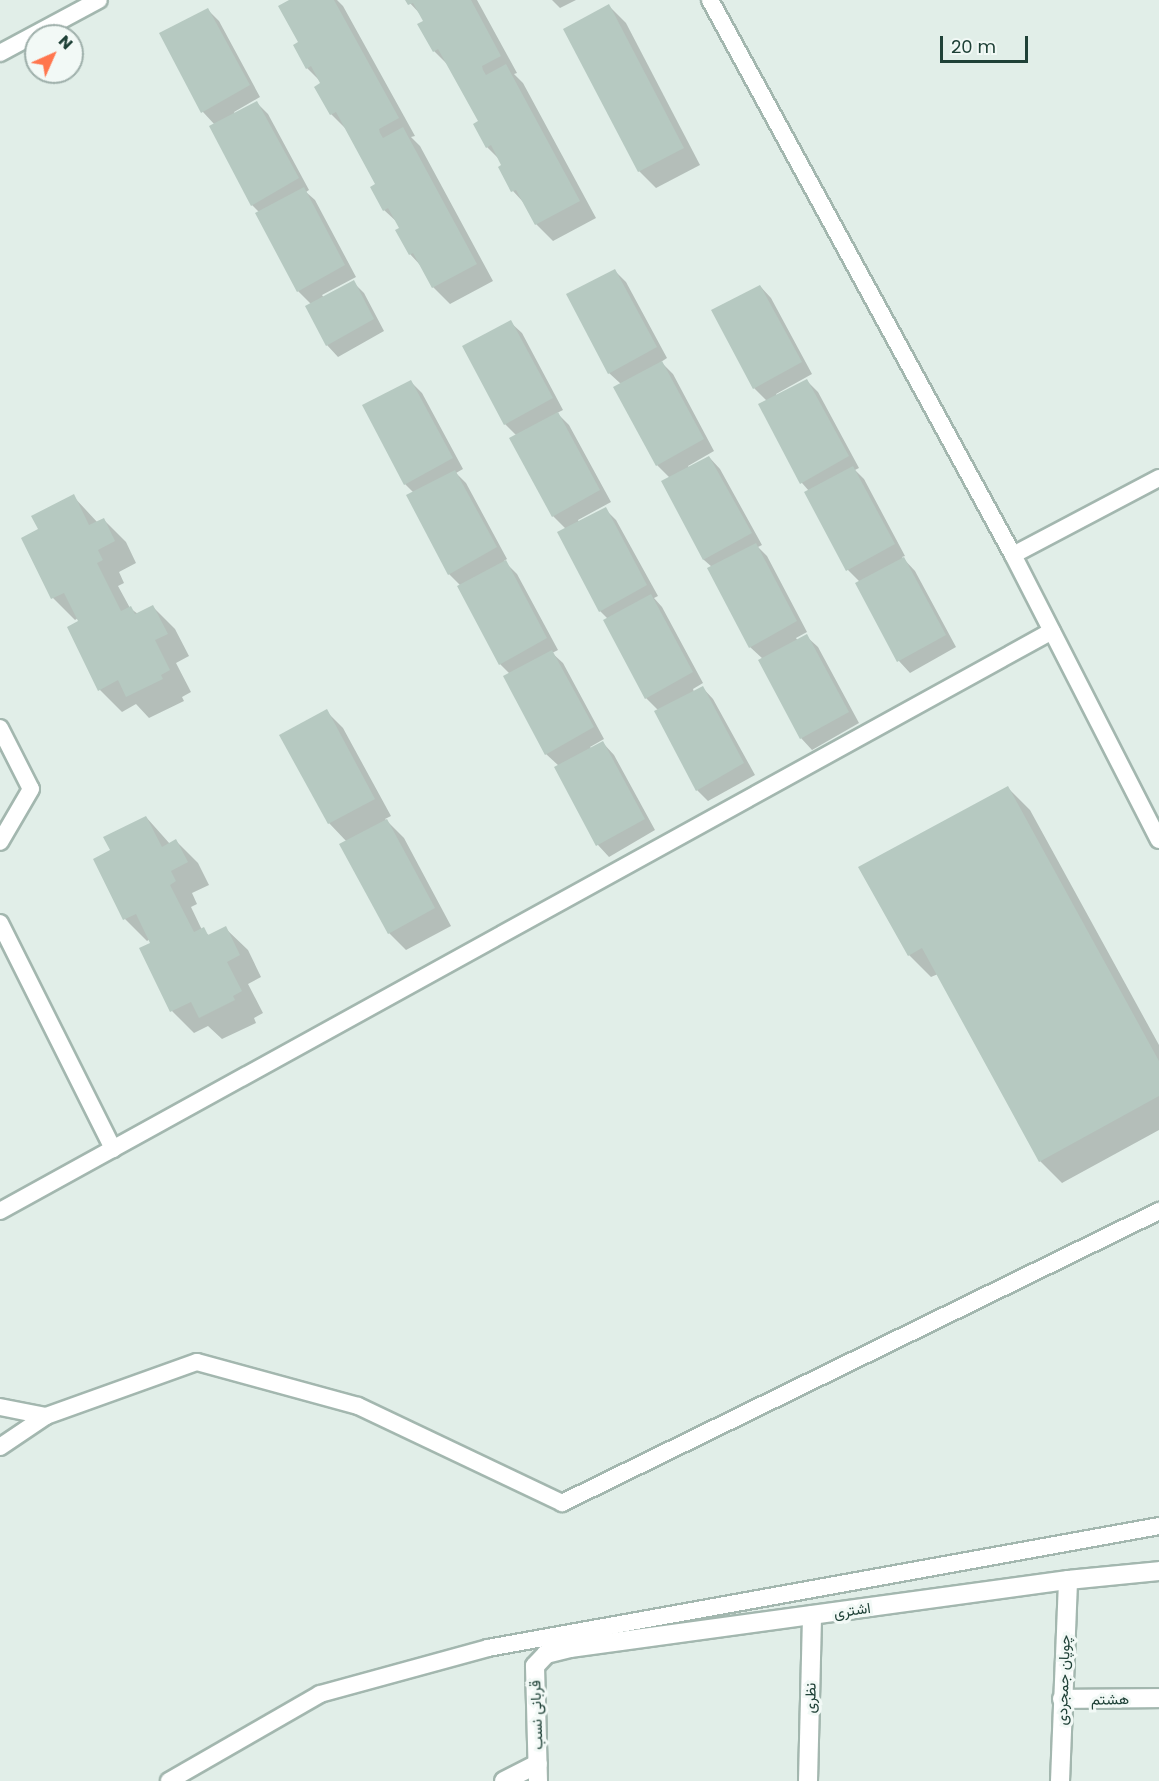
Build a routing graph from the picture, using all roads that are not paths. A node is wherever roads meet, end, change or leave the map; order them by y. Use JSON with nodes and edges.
{"nodes":[{"id":1,"x":99,"y":0,"type":"edge"},
{"id":2,"x":710,"y":0,"type":"edge"},
{"id":3,"x":0,"y":54,"type":"edge"},
{"id":4,"x":1159,"y":478,"type":"edge"},
{"id":5,"x":1013,"y":555,"type":"junction"},
{"id":6,"x":1052,"y":631,"type":"junction"},
{"id":7,"x":0,"y":728,"type":"edge"},
{"id":8,"x":1159,"y":840,"type":"edge"},
{"id":9,"x":0,"y":842,"type":"edge"},
{"id":10,"x":0,"y":923,"type":"edge"},
{"id":11,"x":113,"y":1149,"type":"junction"},
{"id":12,"x":0,"y":1210,"type":"edge"},
{"id":13,"x":1159,"y":1212,"type":"edge"},
{"id":14,"x":0,"y":1407,"type":"edge"},
{"id":15,"x":46,"y":1416,"type":"junction"},
{"id":16,"x":0,"y":1447,"type":"edge"},
{"id":17,"x":1159,"y":1526,"type":"edge"},
{"id":18,"x":1159,"y":1571,"type":"edge"},
{"id":19,"x":1068,"y":1580,"type":"junction"},
{"id":20,"x":812,"y":1615,"type":"junction"},
{"id":21,"x":546,"y":1654,"type":"joint"},
{"id":22,"x":1159,"y":1698,"type":"edge"},
{"id":23,"x":1062,"y":1699,"type":"junction"},
{"id":24,"x":538,"y":1773,"type":"edge"},
{"id":25,"x":169,"y":1781,"type":"edge"},
{"id":26,"x":504,"y":1781,"type":"edge"},
{"id":27,"x":808,"y":1781,"type":"edge"},
{"id":28,"x":1060,"y":1781,"type":"edge"}],
"edges":[{"from":1,"to":3,"type":"lane"},
{"from":2,"to":5,"type":"lane"},
{"from":4,"to":5,"type":"lane"},
{"from":5,"to":6,"type":"lane"},
{"from":6,"to":8,"type":"lane"},
{"from":6,"to":11,"type":"lane"},
{"from":7,"to":9,"type":"lane"},
{"from":10,"to":11,"type":"lane"},
{"from":11,"to":12,"type":"lane"},
{"from":13,"to":15,"type":"lane"},
{"from":14,"to":15,"type":"lane"},
{"from":15,"to":16,"type":"lane"},
{"from":17,"to":25,"type":"lane"},
{"from":18,"to":19,"type":"street","name":"اشتری"},
{"from":19,"to":20,"type":"street","name":"اشتری"},
{"from":19,"to":23,"type":"street","name":"چوپان جمجردی"},
{"from":20,"to":21,"type":"street","name":"اشتری"},
{"from":20,"to":27,"type":"street","name":"نظری"},
{"from":21,"to":24,"type":"street","name":"قربانی نسب"},
{"from":22,"to":23,"type":"street","name":"هشتم"},
{"from":23,"to":28,"type":"street","name":"چوپان جمجردی"},
{"from":24,"to":26,"type":"street"}]}
